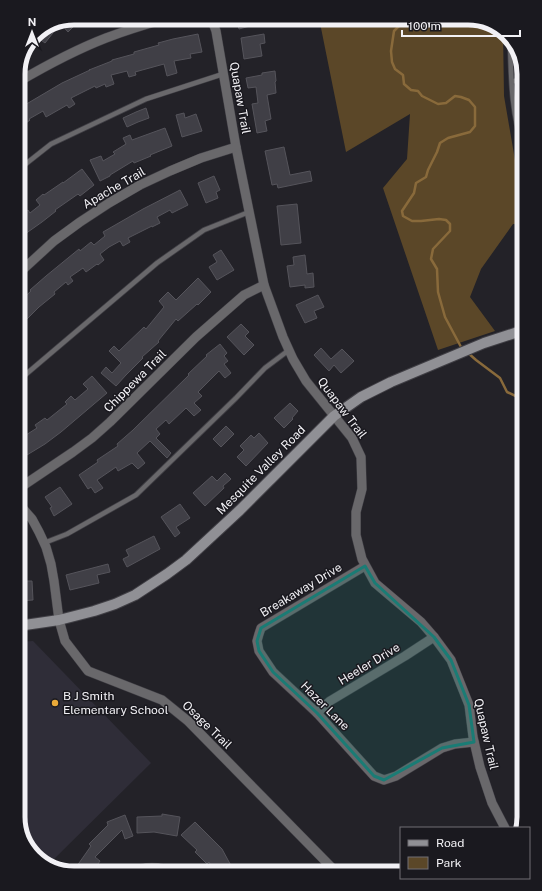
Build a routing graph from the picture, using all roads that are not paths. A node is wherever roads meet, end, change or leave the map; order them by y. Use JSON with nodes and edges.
{"nodes":[{"id":1,"x":132,"y":25,"type":"edge"},
{"id":2,"x":145,"y":25,"type":"edge"},
{"id":3,"x":213,"y":25,"type":"edge"},
{"id":4,"x":135,"y":28,"type":"junction"},
{"id":5,"x":510,"y":49,"type":"edge"},
{"id":6,"x":223,"y":74,"type":"junction"},
{"id":7,"x":25,"y":78,"type":"edge"},
{"id":8,"x":512,"y":81,"type":"junction"},
{"id":9,"x":517,"y":81,"type":"edge"},
{"id":10,"x":517,"y":121,"type":"edge"},
{"id":11,"x":236,"y":147,"type":"junction"},
{"id":12,"x":25,"y":164,"type":"edge"},
{"id":13,"x":249,"y":212,"type":"junction"},
{"id":14,"x":25,"y":268,"type":"edge"},
{"id":15,"x":264,"y":285,"type":"junction"},
{"id":16,"x":517,"y":332,"type":"edge"},
{"id":17,"x":289,"y":350,"type":"junction"},
{"id":18,"x":25,"y":375,"type":"edge"},
{"id":19,"x":334,"y":416,"type":"junction"},
{"id":20,"x":25,"y":484,"type":"edge"},
{"id":21,"x":25,"y":511,"type":"edge"},
{"id":22,"x":44,"y":543,"type":"junction"},
{"id":23,"x":366,"y":566,"type":"junction"},
{"id":24,"x":59,"y":620,"type":"junction"},
{"id":25,"x":25,"y":625,"type":"edge"},
{"id":26,"x":434,"y":637,"type":"junction"},
{"id":27,"x":258,"y":641,"type":"joint"},
{"id":28,"x":317,"y":713,"type":"junction"},
{"id":29,"x":474,"y":742,"type":"junction"},
{"id":30,"x":502,"y":827,"type":"edge"},
{"id":31,"x":330,"y":866,"type":"edge"}],
"edges":[{"from":1,"to":4,"type":"lane"},
{"from":2,"to":4,"type":"street"},
{"from":3,"to":6,"type":"street","name":"Quapaw Trail"},
{"from":4,"to":7,"type":"street"},
{"from":5,"to":8,"type":"lane"},
{"from":6,"to":11,"type":"street","name":"Quapaw Trail"},
{"from":6,"to":12,"type":"lane"},
{"from":8,"to":9,"type":"lane"},
{"from":8,"to":10,"type":"lane"},
{"from":11,"to":13,"type":"street","name":"Quapaw Trail"},
{"from":11,"to":14,"type":"street","name":"Apache Trail"},
{"from":13,"to":15,"type":"street","name":"Quapaw Trail"},
{"from":13,"to":18,"type":"lane"},
{"from":15,"to":17,"type":"street","name":"Quapaw Trail"},
{"from":15,"to":20,"type":"street","name":"Chippewa Trail"},
{"from":16,"to":19,"type":"street","name":"Mesquite Valley Road"},
{"from":17,"to":19,"type":"street","name":"Quapaw Trail"},
{"from":17,"to":22,"type":"lane"},
{"from":19,"to":23,"type":"street","name":"Quapaw Trail"},
{"from":19,"to":24,"type":"street","name":"Mesquite Valley Road"},
{"from":21,"to":22,"type":"street","name":"Osage Trail"},
{"from":22,"to":24,"type":"street","name":"Osage Trail"},
{"from":23,"to":26,"type":"street","name":"Quapaw Trail"},
{"from":23,"to":27,"type":"street","name":"Breakaway Drive"},
{"from":24,"to":25,"type":"street","name":"Mesquite Valley Road"},
{"from":24,"to":31,"type":"street","name":"Osage Trail"},
{"from":26,"to":28,"type":"street","name":"Heeler Drive"},
{"from":26,"to":29,"type":"street","name":"Quapaw Trail"},
{"from":27,"to":28,"type":"street","name":"Hazer Lane"},
{"from":28,"to":29,"type":"street","name":"Hazer Lane"},
{"from":29,"to":30,"type":"street","name":"Quapaw Trail"}]}
